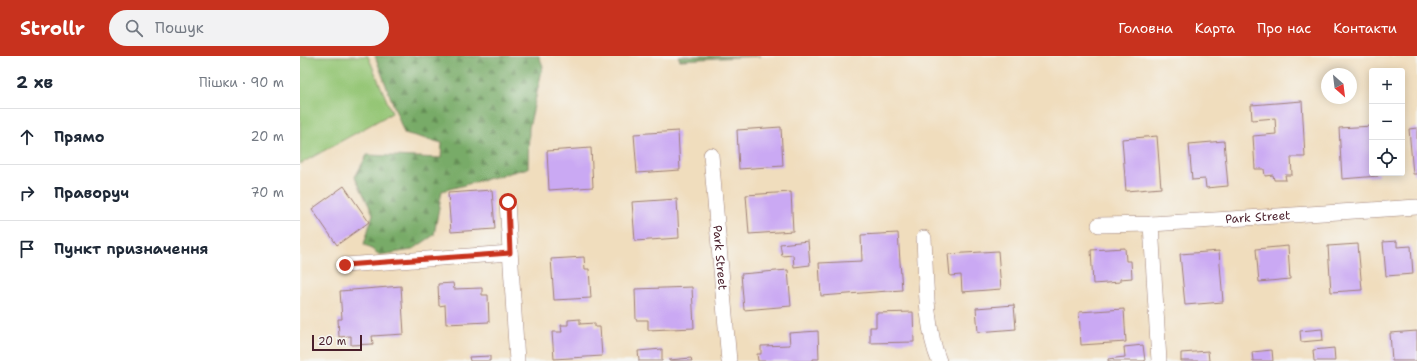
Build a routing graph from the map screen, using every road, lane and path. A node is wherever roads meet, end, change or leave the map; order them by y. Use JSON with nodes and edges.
{"nodes":[{"id":1,"x":711,"y":155,"type":"dead end"},
{"id":2,"x":508,"y":202,"type":"dead end"},
{"id":3,"x":1417,"y":207,"type":"edge"},
{"id":4,"x":1151,"y":224,"type":"junction"},
{"id":5,"x":1099,"y":226,"type":"dead end"},
{"id":6,"x":924,"y":238,"type":"dead end"},
{"id":7,"x":510,"y":253,"type":"junction"},
{"id":8,"x":345,"y":265,"type":"dead end"},
{"id":9,"x":517,"y":361,"type":"edge"},
{"id":10,"x":729,"y":361,"type":"edge"},
{"id":11,"x":939,"y":361,"type":"edge"},
{"id":12,"x":1159,"y":361,"type":"edge"}],
"edges":[{"from":1,"to":10,"type":"street","name":"Park Street"},
{"from":2,"to":7,"type":"street"},
{"from":3,"to":4,"type":"street","name":"Park Street"},
{"from":4,"to":5,"type":"street","name":"Park Street"},
{"from":4,"to":12,"type":"street"},
{"from":6,"to":11,"type":"street"},
{"from":7,"to":8,"type":"street"},
{"from":7,"to":9,"type":"street"}]}
